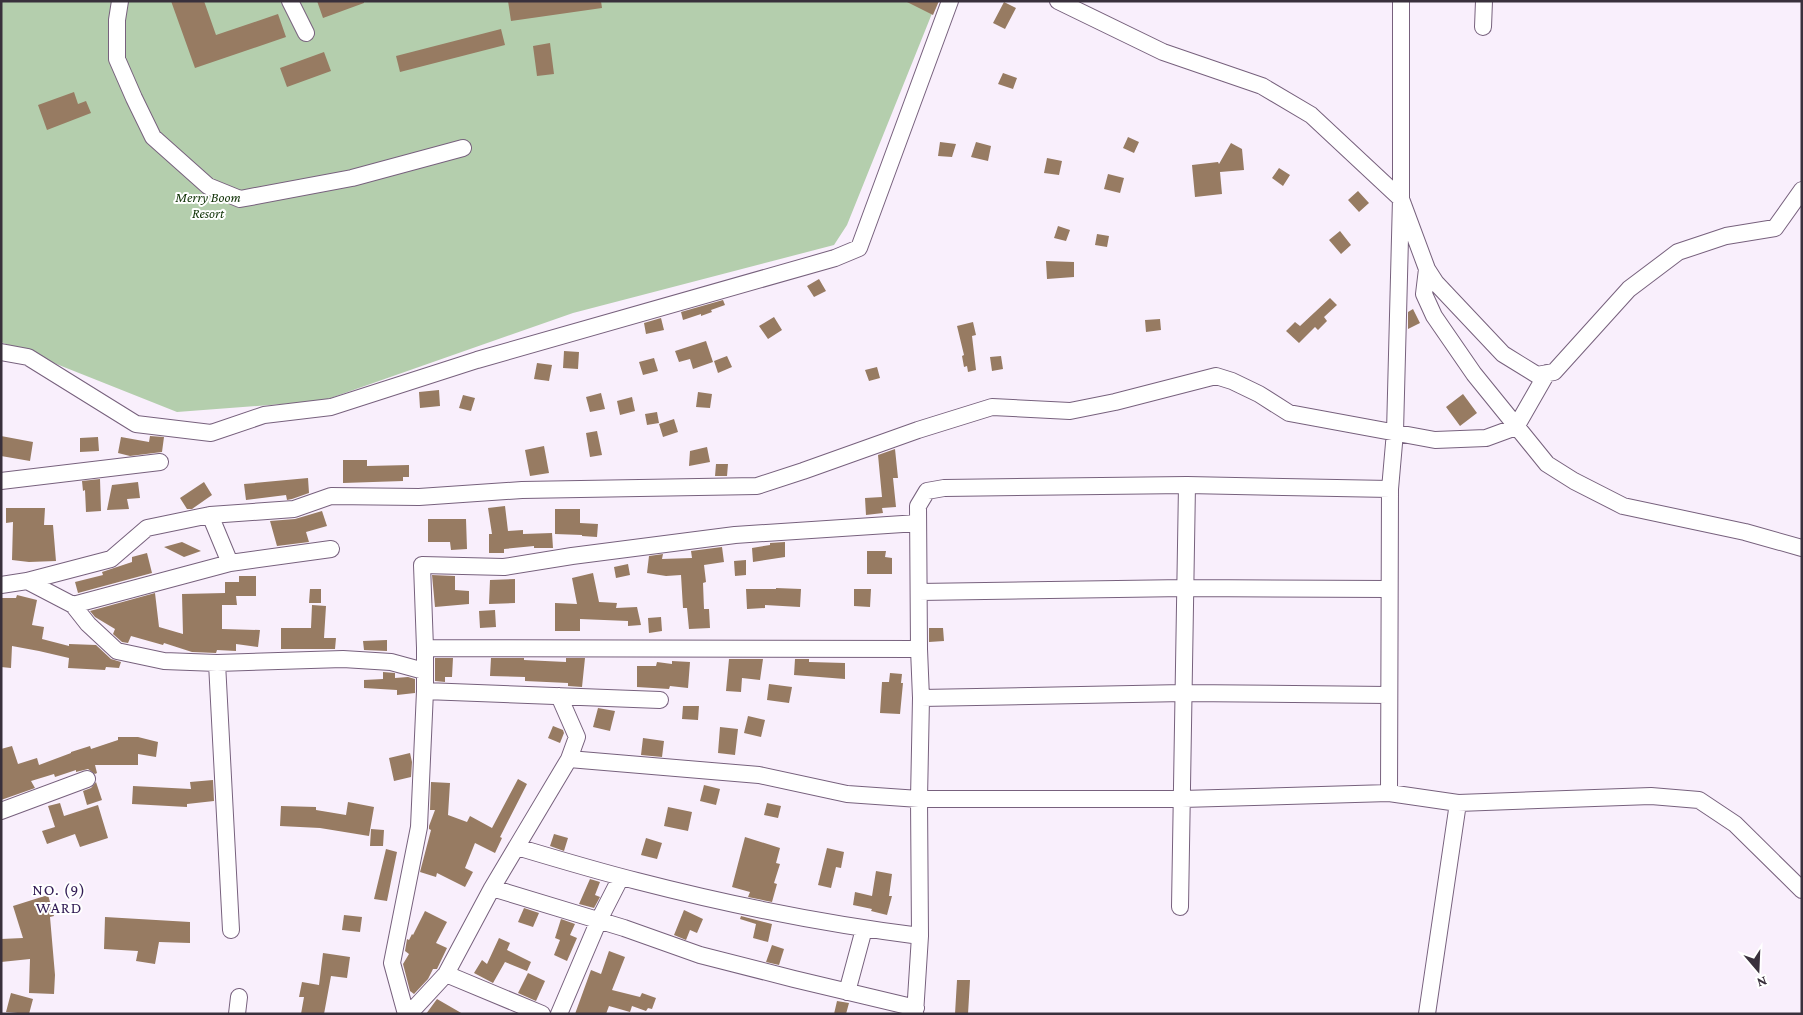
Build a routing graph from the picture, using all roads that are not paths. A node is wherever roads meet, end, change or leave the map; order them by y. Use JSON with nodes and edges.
{"nodes":[{"id":1,"x":120,"y":1,"type":"edge"},
{"id":2,"x":290,"y":1,"type":"edge"},
{"id":3,"x":950,"y":1,"type":"edge"},
{"id":4,"x":1058,"y":1,"type":"edge"},
{"id":5,"x":1401,"y":1,"type":"edge"},
{"id":6,"x":1484,"y":1,"type":"edge"},
{"id":7,"x":1484,"y":27,"type":"dead end"},
{"id":8,"x":306,"y":33,"type":"dead end"},
{"id":9,"x":463,"y":148,"type":"dead end"},
{"id":10,"x":1802,"y":190,"type":"edge"},
{"id":11,"x":1401,"y":199,"type":"junction"},
{"id":12,"x":1427,"y":269,"type":"junction"},
{"id":13,"x":1,"y":352,"type":"edge"},
{"id":14,"x":1547,"y":373,"type":"junction"},
{"id":15,"x":1516,"y":428,"type":"junction"},
{"id":16,"x":1395,"y":432,"type":"junction"},
{"id":17,"x":160,"y":462,"type":"dead end"},
{"id":18,"x":1,"y":481,"type":"edge"},
{"id":19,"x":1187,"y":485,"type":"junction"},
{"id":20,"x":1390,"y":489,"type":"junction"},
{"id":21,"x":210,"y":515,"type":"junction"},
{"id":22,"x":918,"y":523,"type":"junction"},
{"id":23,"x":1802,"y":548,"type":"edge"},
{"id":24,"x":331,"y":549,"type":"dead end"},
{"id":25,"x":230,"y":563,"type":"junction"},
{"id":26,"x":27,"y":581,"type":"junction"},
{"id":27,"x":1,"y":585,"type":"edge"},
{"id":28,"x":1186,"y":588,"type":"junction"},
{"id":29,"x":1388,"y":589,"type":"junction"},
{"id":30,"x":918,"y":592,"type":"junction"},
{"id":31,"x":73,"y":605,"type":"junction"},
{"id":32,"x":425,"y":648,"type":"junction"},
{"id":33,"x":919,"y":649,"type":"junction"},
{"id":34,"x":217,"y":663,"type":"junction"},
{"id":35,"x":424,"y":671,"type":"junction"},
{"id":36,"x":425,"y":691,"type":"junction"},
{"id":37,"x":1184,"y":693,"type":"junction"},
{"id":38,"x":1388,"y":695,"type":"junction"},
{"id":39,"x":559,"y":696,"type":"junction"},
{"id":40,"x":921,"y":698,"type":"junction"},
{"id":41,"x":660,"y":700,"type":"dead end"},
{"id":42,"x":569,"y":759,"type":"junction"},
{"id":43,"x":87,"y":779,"type":"dead end"},
{"id":44,"x":1389,"y":793,"type":"junction"},
{"id":45,"x":1182,"y":798,"type":"junction"},
{"id":46,"x":919,"y":799,"type":"junction"},
{"id":47,"x":1458,"y":803,"type":"junction"},
{"id":48,"x":1,"y":811,"type":"edge"},
{"id":49,"x":517,"y":847,"type":"junction"},
{"id":50,"x":621,"y":877,"type":"junction"},
{"id":51,"x":492,"y":888,"type":"junction"},
{"id":52,"x":1802,"y":890,"type":"edge"},
{"id":53,"x":1180,"y":907,"type":"dead end"},
{"id":54,"x":599,"y":920,"type":"junction"},
{"id":55,"x":864,"y":929,"type":"junction"},
{"id":56,"x":232,"y":930,"type":"dead end"},
{"id":57,"x":920,"y":936,"type":"junction"},
{"id":58,"x":446,"y":974,"type":"junction"},
{"id":59,"x":847,"y":992,"type":"junction"},
{"id":60,"x":239,"y":997,"type":"dead end"},
{"id":61,"x":915,"y":1011,"type":"edge"},
{"id":62,"x":237,"y":1014,"type":"edge"},
{"id":63,"x":408,"y":1014,"type":"edge"},
{"id":64,"x":542,"y":1014,"type":"edge"},
{"id":65,"x":559,"y":1014,"type":"edge"},
{"id":66,"x":1427,"y":1014,"type":"edge"}],
"edges":[{"from":1,"to":9,"type":"street"},
{"from":2,"to":8,"type":"street"},
{"from":3,"to":13,"type":"street"},
{"from":4,"to":11,"type":"street"},
{"from":5,"to":11,"type":"street"},
{"from":6,"to":7,"type":"street"},
{"from":10,"to":14,"type":"street"},
{"from":11,"to":12,"type":"street"},
{"from":11,"to":16,"type":"street"},
{"from":12,"to":14,"type":"street"},
{"from":12,"to":15,"type":"street"},
{"from":14,"to":15,"type":"street"},
{"from":15,"to":16,"type":"street"},
{"from":15,"to":23,"type":"street"},
{"from":16,"to":20,"type":"street"},
{"from":16,"to":21,"type":"street"},
{"from":17,"to":18,"type":"street"},
{"from":19,"to":20,"type":"street"},
{"from":19,"to":22,"type":"street"},
{"from":19,"to":28,"type":"street"},
{"from":20,"to":29,"type":"street"},
{"from":21,"to":25,"type":"street"},
{"from":21,"to":26,"type":"street"},
{"from":22,"to":30,"type":"street"},
{"from":22,"to":32,"type":"street"},
{"from":24,"to":25,"type":"street"},
{"from":25,"to":31,"type":"street"},
{"from":26,"to":27,"type":"street"},
{"from":26,"to":31,"type":"street"},
{"from":28,"to":29,"type":"street"},
{"from":28,"to":30,"type":"street"},
{"from":28,"to":37,"type":"street"},
{"from":29,"to":38,"type":"street"},
{"from":30,"to":33,"type":"street"},
{"from":31,"to":34,"type":"street"},
{"from":32,"to":33,"type":"street"},
{"from":32,"to":35,"type":"street"},
{"from":33,"to":40,"type":"street"},
{"from":34,"to":35,"type":"street"},
{"from":34,"to":56,"type":"street"},
{"from":35,"to":36,"type":"street"},
{"from":36,"to":39,"type":"street"},
{"from":36,"to":63,"type":"street"},
{"from":37,"to":38,"type":"street"},
{"from":37,"to":40,"type":"street"},
{"from":37,"to":45,"type":"street"},
{"from":38,"to":44,"type":"street"},
{"from":39,"to":41,"type":"street"},
{"from":39,"to":42,"type":"street"},
{"from":40,"to":46,"type":"street"},
{"from":42,"to":46,"type":"street"},
{"from":42,"to":49,"type":"street"},
{"from":43,"to":48,"type":"street"},
{"from":44,"to":45,"type":"street"},
{"from":44,"to":47,"type":"street"},
{"from":45,"to":46,"type":"street"},
{"from":45,"to":53,"type":"street"},
{"from":46,"to":57,"type":"street"},
{"from":47,"to":52,"type":"street"},
{"from":47,"to":66,"type":"street"},
{"from":49,"to":50,"type":"street"},
{"from":49,"to":51,"type":"street"},
{"from":50,"to":54,"type":"street"},
{"from":50,"to":55,"type":"street"},
{"from":51,"to":54,"type":"street"},
{"from":51,"to":58,"type":"street"},
{"from":54,"to":59,"type":"street"},
{"from":54,"to":65,"type":"street"},
{"from":55,"to":57,"type":"street"},
{"from":55,"to":59,"type":"street"},
{"from":57,"to":61,"type":"street"},
{"from":58,"to":63,"type":"street"},
{"from":58,"to":64,"type":"street"},
{"from":59,"to":61,"type":"street"},
{"from":60,"to":62,"type":"street"}]}
